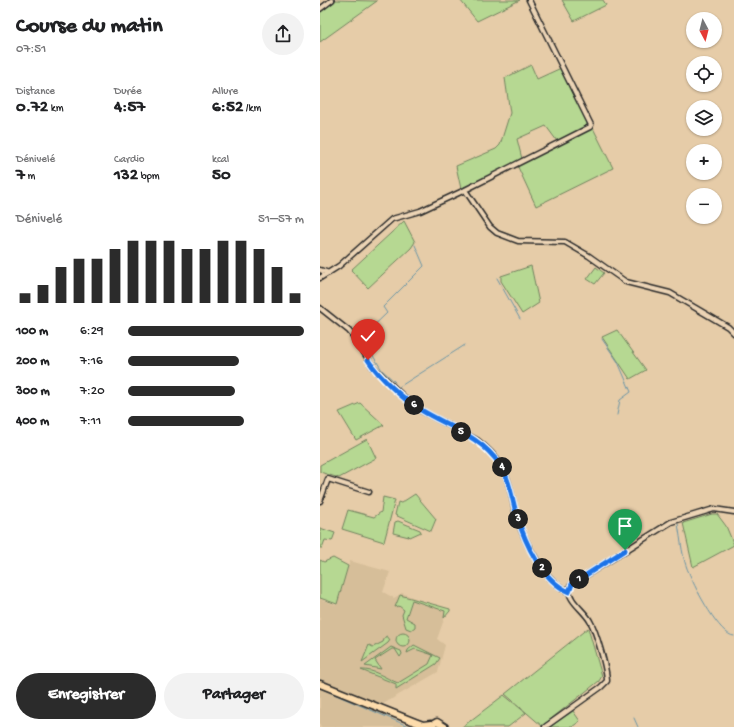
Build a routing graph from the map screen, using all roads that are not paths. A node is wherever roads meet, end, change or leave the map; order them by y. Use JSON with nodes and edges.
{"nodes":[{"id":1,"x":332,"y":0,"type":"edge"},
{"id":2,"x":530,"y":0,"type":"edge"},
{"id":3,"x":320,"y":9,"type":"edge"},
{"id":4,"x":465,"y":190,"type":"junction"},
{"id":5,"x":320,"y":270,"type":"edge"},
{"id":6,"x":329,"y":273,"type":"junction"},
{"id":7,"x":320,"y":278,"type":"edge"},
{"id":8,"x":320,"y":308,"type":"edge"},
{"id":9,"x":734,"y":333,"type":"edge"},
{"id":10,"x":369,"y":492,"type":"dead end"},
{"id":11,"x":320,"y":501,"type":"edge"},
{"id":12,"x":734,"y":512,"type":"edge"},
{"id":13,"x":569,"y":592,"type":"junction"},
{"id":14,"x":320,"y":684,"type":"edge"},
{"id":15,"x":389,"y":712,"type":"junction"},
{"id":16,"x":430,"y":726,"type":"edge"},
{"id":17,"x":418,"y":727,"type":"edge"},
{"id":18,"x":445,"y":727,"type":"edge"},
{"id":19,"x":545,"y":727,"type":"edge"}],
"edges":[{"from":1,"to":3,"type":"street"},
{"from":2,"to":4,"type":"street"},
{"from":4,"to":6,"type":"street"},
{"from":4,"to":9,"type":"street"},
{"from":5,"to":6,"type":"street"},
{"from":6,"to":7,"type":"street"},
{"from":8,"to":13,"type":"street"},
{"from":10,"to":11,"type":"street"},
{"from":12,"to":13,"type":"street"},
{"from":13,"to":19,"type":"street"},
{"from":14,"to":15,"type":"main road"},
{"from":15,"to":16,"type":"main road"},
{"from":15,"to":17,"type":"main road"},
{"from":16,"to":18,"type":"main road"}]}
